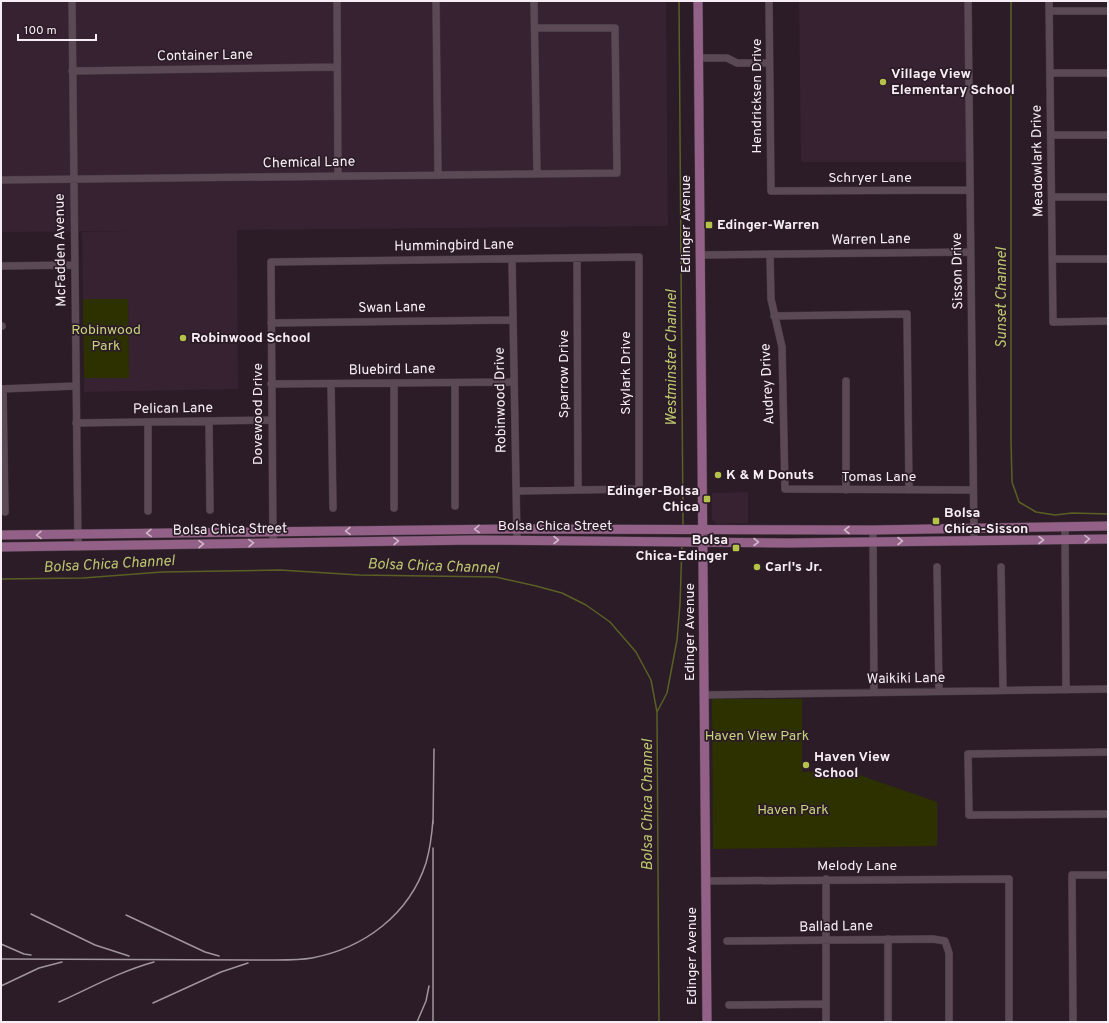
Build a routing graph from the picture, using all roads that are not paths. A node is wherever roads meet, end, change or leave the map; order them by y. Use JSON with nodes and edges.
{"nodes":[{"id":1,"x":72,"y":1,"type":"edge"},
{"id":2,"x":337,"y":1,"type":"edge"},
{"id":3,"x":436,"y":1,"type":"edge"},
{"id":4,"x":534,"y":1,"type":"edge"},
{"id":5,"x":698,"y":1,"type":"edge"},
{"id":6,"x":769,"y":1,"type":"edge"},
{"id":7,"x":968,"y":1,"type":"edge"},
{"id":8,"x":1049,"y":1,"type":"edge"},
{"id":9,"x":1050,"y":11,"type":"junction"},
{"id":10,"x":1108,"y":11,"type":"edge"},
{"id":11,"x":535,"y":28,"type":"junction"},
{"id":12,"x":699,"y":58,"type":"junction"},
{"id":13,"x":770,"y":63,"type":"junction"},
{"id":14,"x":337,"y":67,"type":"junction"},
{"id":15,"x":72,"y":71,"type":"junction"},
{"id":16,"x":1050,"y":73,"type":"junction"},
{"id":17,"x":1108,"y":73,"type":"edge"},
{"id":18,"x":1051,"y":135,"type":"junction"},
{"id":19,"x":1108,"y":135,"type":"edge"},
{"id":20,"x":537,"y":173,"type":"junction"},
{"id":21,"x":438,"y":174,"type":"junction"},
{"id":22,"x":338,"y":176,"type":"junction"},
{"id":23,"x":1,"y":180,"type":"edge"},
{"id":24,"x":73,"y":180,"type":"junction"},
{"id":25,"x":970,"y":190,"type":"junction"},
{"id":26,"x":770,"y":191,"type":"joint"},
{"id":27,"x":1052,"y":197,"type":"junction"},
{"id":28,"x":1108,"y":197,"type":"edge"},
{"id":29,"x":970,"y":252,"type":"junction"},
{"id":30,"x":770,"y":254,"type":"junction"},
{"id":31,"x":700,"y":255,"type":"junction"},
{"id":32,"x":638,"y":257,"type":"joint"},
{"id":33,"x":577,"y":258,"type":"junction"},
{"id":34,"x":512,"y":259,"type":"junction"},
{"id":35,"x":1108,"y":259,"type":"edge"},
{"id":36,"x":1053,"y":260,"type":"junction"},
{"id":37,"x":270,"y":262,"type":"joint"},
{"id":38,"x":74,"y":265,"type":"junction"},
{"id":39,"x":1,"y":266,"type":"edge"},
{"id":40,"x":774,"y":316,"type":"junction"},
{"id":41,"x":513,"y":320,"type":"junction"},
{"id":42,"x":1108,"y":321,"type":"edge"},
{"id":43,"x":271,"y":323,"type":"junction"},
{"id":44,"x":846,"y":380,"type":"dead end"},
{"id":45,"x":514,"y":382,"type":"junction"},
{"id":46,"x":394,"y":383,"type":"junction"},
{"id":47,"x":455,"y":383,"type":"junction"},
{"id":48,"x":271,"y":384,"type":"junction"},
{"id":49,"x":331,"y":384,"type":"junction"},
{"id":50,"x":76,"y":386,"type":"junction"},
{"id":51,"x":2,"y":389,"type":"edge"},
{"id":52,"x":271,"y":420,"type":"junction"},
{"id":53,"x":209,"y":421,"type":"junction"},
{"id":54,"x":148,"y":422,"type":"junction"},
{"id":55,"x":76,"y":423,"type":"junction"},
{"id":56,"x":785,"y":489,"type":"joint"},
{"id":57,"x":578,"y":490,"type":"junction"},
{"id":58,"x":846,"y":490,"type":"junction"},
{"id":59,"x":909,"y":490,"type":"junction"},
{"id":60,"x":973,"y":490,"type":"junction"},
{"id":61,"x":516,"y":491,"type":"junction"},
{"id":62,"x":455,"y":506,"type":"dead end"},
{"id":63,"x":333,"y":508,"type":"dead end"},
{"id":64,"x":394,"y":508,"type":"dead end"},
{"id":65,"x":210,"y":510,"type":"dead end"},
{"id":66,"x":148,"y":511,"type":"dead end"},
{"id":67,"x":5,"y":512,"type":"dead end"},
{"id":68,"x":1108,"y":526,"type":"edge"},
{"id":69,"x":1065,"y":527,"type":"junction"},
{"id":70,"x":516,"y":528,"type":"junction"},
{"id":71,"x":974,"y":528,"type":"junction"},
{"id":72,"x":703,"y":530,"type":"junction"},
{"id":73,"x":787,"y":530,"type":"junction"},
{"id":74,"x":873,"y":530,"type":"junction"},
{"id":75,"x":272,"y":532,"type":"junction"},
{"id":76,"x":77,"y":534,"type":"junction"},
{"id":77,"x":1,"y":535,"type":"edge"},
{"id":78,"x":1108,"y":539,"type":"edge"},
{"id":79,"x":517,"y":540,"type":"junction"},
{"id":80,"x":974,"y":540,"type":"junction"},
{"id":81,"x":1065,"y":540,"type":"junction"},
{"id":82,"x":703,"y":542,"type":"junction"},
{"id":83,"x":873,"y":542,"type":"junction"},
{"id":84,"x":273,"y":543,"type":"junction"},
{"id":85,"x":788,"y":543,"type":"junction"},
{"id":86,"x":1,"y":547,"type":"edge"},
{"id":87,"x":78,"y":547,"type":"junction"},
{"id":88,"x":937,"y":567,"type":"dead end"},
{"id":89,"x":1001,"y":567,"type":"dead end"},
{"id":90,"x":1108,"y":689,"type":"edge"},
{"id":91,"x":1003,"y":690,"type":"junction"},
{"id":92,"x":1066,"y":690,"type":"junction"},
{"id":93,"x":939,"y":691,"type":"junction"},
{"id":94,"x":874,"y":692,"type":"junction"},
{"id":95,"x":704,"y":695,"type":"junction"},
{"id":96,"x":1108,"y":752,"type":"edge"},
{"id":97,"x":1108,"y":814,"type":"edge"},
{"id":98,"x":1108,"y":875,"type":"edge"},
{"id":99,"x":826,"y":879,"type":"junction"},
{"id":100,"x":706,"y":881,"type":"junction"},
{"id":101,"x":888,"y":939,"type":"junction"},
{"id":102,"x":826,"y":940,"type":"junction"},
{"id":103,"x":727,"y":941,"type":"dead end"},
{"id":104,"x":826,"y":1004,"type":"junction"},
{"id":105,"x":729,"y":1005,"type":"dead end"},
{"id":106,"x":707,"y":1022,"type":"edge"},
{"id":107,"x":826,"y":1022,"type":"edge"},
{"id":108,"x":888,"y":1022,"type":"edge"},
{"id":109,"x":949,"y":1022,"type":"edge"},
{"id":110,"x":1009,"y":1022,"type":"edge"},
{"id":111,"x":1073,"y":1022,"type":"edge"}],
"edges":[{"from":1,"to":15,"type":"street","name":"McFadden Avenue"},
{"from":2,"to":14,"type":"street"},
{"from":3,"to":21,"type":"street"},
{"from":4,"to":11,"type":"street"},
{"from":5,"to":12,"type":"main road","name":"Edinger Avenue"},
{"from":6,"to":13,"type":"street","name":"Hendricksen Drive"},
{"from":7,"to":25,"type":"street","name":"Sisson Drive"},
{"from":8,"to":9,"type":"street","name":"Meadowlark Drive"},
{"from":9,"to":10,"type":"street"},
{"from":9,"to":16,"type":"street","name":"Meadowlark Drive"},
{"from":11,"to":20,"type":"street"},
{"from":11,"to":20,"type":"street","name":"Chemical Lane"},
{"from":12,"to":13,"type":"street"},
{"from":12,"to":31,"type":"main road","name":"Edinger Avenue"},
{"from":13,"to":26,"type":"street","name":"Hendricksen Drive"},
{"from":14,"to":15,"type":"street","name":"Container Lane"},
{"from":14,"to":22,"type":"street"},
{"from":15,"to":24,"type":"street","name":"McFadden Avenue"},
{"from":16,"to":17,"type":"street"},
{"from":16,"to":18,"type":"street","name":"Meadowlark Drive"},
{"from":18,"to":19,"type":"street"},
{"from":18,"to":27,"type":"street","name":"Meadowlark Drive"},
{"from":20,"to":21,"type":"street","name":"Chemical Lane"},
{"from":21,"to":22,"type":"street","name":"Chemical Lane"},
{"from":22,"to":24,"type":"street","name":"Chemical Lane"},
{"from":23,"to":24,"type":"street","name":"Chemical Lane"},
{"from":24,"to":38,"type":"street","name":"McFadden Avenue"},
{"from":25,"to":26,"type":"street","name":"Schryer Lane"},
{"from":25,"to":29,"type":"street","name":"Sisson Drive"},
{"from":27,"to":28,"type":"street"},
{"from":27,"to":36,"type":"street","name":"Meadowlark Drive"},
{"from":29,"to":30,"type":"street","name":"Warren Lane"},
{"from":29,"to":60,"type":"street","name":"Sisson Drive"},
{"from":30,"to":31,"type":"street","name":"Warren Lane"},
{"from":30,"to":40,"type":"street","name":"Audrey Drive"},
{"from":31,"to":72,"type":"main road","name":"Edinger Avenue"},
{"from":32,"to":33,"type":"street","name":"Hummingbird Lane"},
{"from":32,"to":57,"type":"street","name":"Skylark Drive"},
{"from":33,"to":34,"type":"street","name":"Hummingbird Lane"},
{"from":33,"to":57,"type":"street","name":"Sparrow Drive"},
{"from":34,"to":37,"type":"street","name":"Hummingbird Lane"},
{"from":34,"to":41,"type":"street","name":"Robinwood Drive"},
{"from":35,"to":36,"type":"street"},
{"from":36,"to":42,"type":"street","name":"Meadowlark Drive"},
{"from":37,"to":43,"type":"street","name":"Dovewood Drive"},
{"from":38,"to":39,"type":"street"},
{"from":38,"to":50,"type":"street","name":"McFadden Avenue"},
{"from":40,"to":56,"type":"street","name":"Audrey Drive"},
{"from":40,"to":59,"type":"street"},
{"from":41,"to":43,"type":"street","name":"Swan Lane"},
{"from":41,"to":45,"type":"street","name":"Robinwood Drive"},
{"from":43,"to":48,"type":"street","name":"Dovewood Drive"},
{"from":44,"to":58,"type":"street"},
{"from":45,"to":47,"type":"street","name":"Bluebird Lane"},
{"from":45,"to":61,"type":"street","name":"Robinwood Drive"},
{"from":46,"to":47,"type":"street","name":"Bluebird Lane"},
{"from":46,"to":49,"type":"street","name":"Bluebird Lane"},
{"from":46,"to":64,"type":"street"},
{"from":47,"to":62,"type":"street"},
{"from":48,"to":49,"type":"street","name":"Bluebird Lane"},
{"from":48,"to":52,"type":"street","name":"Dovewood Drive"},
{"from":49,"to":63,"type":"street"},
{"from":50,"to":51,"type":"street"},
{"from":50,"to":55,"type":"street","name":"McFadden Avenue"},
{"from":51,"to":67,"type":"street"},
{"from":52,"to":53,"type":"street","name":"Pelican Lane"},
{"from":52,"to":75,"type":"street","name":"Dovewood Drive"},
{"from":53,"to":54,"type":"street","name":"Pelican Lane"},
{"from":53,"to":65,"type":"street"},
{"from":54,"to":55,"type":"street","name":"Pelican Lane"},
{"from":54,"to":66,"type":"street"},
{"from":55,"to":76,"type":"street","name":"McFadden Avenue"},
{"from":56,"to":58,"type":"street","name":"Tomas Lane"},
{"from":57,"to":61,"type":"street"},
{"from":58,"to":59,"type":"street","name":"Tomas Lane"},
{"from":59,"to":60,"type":"street","name":"Tomas Lane"},
{"from":60,"to":71,"type":"street","name":"Sisson Drive"},
{"from":61,"to":70,"type":"street","name":"Robinwood Drive"},
{"from":68,"to":69,"type":"main road","name":"Bolsa Chica Street"},
{"from":69,"to":71,"type":"main road","name":"Bolsa Chica Street"},
{"from":69,"to":81,"type":"street"},
{"from":70,"to":72,"type":"main road","name":"Bolsa Chica Street"},
{"from":70,"to":75,"type":"main road","name":"Bolsa Chica Street","one_way":true},
{"from":70,"to":79,"type":"street","name":"Robinwood Drive"},
{"from":71,"to":74,"type":"main road","name":"Bolsa Chica Street"},
{"from":71,"to":80,"type":"street","name":"Sisson Drive"},
{"from":72,"to":73,"type":"main road","name":"Bolsa Chica Street"},
{"from":72,"to":82,"type":"main road","name":"Edinger Avenue"},
{"from":74,"to":73,"type":"main road","name":"Bolsa Chica Street","one_way":true},
{"from":73,"to":85,"type":"main road"},
{"from":74,"to":83,"type":"street"},
{"from":75,"to":76,"type":"main road","name":"Bolsa Chica Street","one_way":true},
{"from":75,"to":84,"type":"street","name":"Dovewood Drive"},
{"from":76,"to":77,"type":"main road","name":"Bolsa Chica Street","one_way":true},
{"from":76,"to":87,"type":"street","name":"McFadden Avenue"},
{"from":81,"to":78,"type":"main road","name":"Bolsa Chica Street","one_way":true},
{"from":79,"to":82,"type":"main road","name":"Bolsa Chica Street","one_way":true},
{"from":84,"to":79,"type":"main road","name":"Bolsa Chica Street","one_way":true},
{"from":80,"to":81,"type":"main road","name":"Bolsa Chica Street","one_way":true},
{"from":83,"to":80,"type":"main road","name":"Bolsa Chica Street","one_way":true},
{"from":81,"to":92,"type":"street"},
{"from":82,"to":85,"type":"main road","name":"Bolsa Chica Street","one_way":true},
{"from":82,"to":95,"type":"main road","name":"Edinger Avenue"},
{"from":83,"to":85,"type":"main road","name":"Bolsa Chica Street"},
{"from":83,"to":94,"type":"street"},
{"from":87,"to":84,"type":"main road","name":"Bolsa Chica Street","one_way":true},
{"from":86,"to":87,"type":"main road","name":"Bolsa Chica Street"},
{"from":88,"to":93,"type":"street"},
{"from":89,"to":91,"type":"street"},
{"from":90,"to":92,"type":"street","name":"Waikiki Lane"},
{"from":91,"to":92,"type":"street","name":"Waikiki Lane"},
{"from":91,"to":93,"type":"street","name":"Waikiki Lane"},
{"from":93,"to":94,"type":"street","name":"Waikiki Lane"},
{"from":94,"to":95,"type":"street","name":"Waikiki Lane"},
{"from":95,"to":100,"type":"main road","name":"Edinger Avenue"},
{"from":96,"to":97,"type":"street"},
{"from":98,"to":111,"type":"street"},
{"from":99,"to":100,"type":"street","name":"Melody Lane"},
{"from":99,"to":102,"type":"street"},
{"from":99,"to":110,"type":"street","name":"Melody Lane"},
{"from":100,"to":106,"type":"main road","name":"Edinger Avenue"},
{"from":101,"to":102,"type":"street","name":"Ballad Lane"},
{"from":101,"to":108,"type":"street"},
{"from":101,"to":109,"type":"street","name":"Ballad Lane"},
{"from":102,"to":103,"type":"street","name":"Ballad Lane"},
{"from":102,"to":104,"type":"street"},
{"from":104,"to":105,"type":"street"},
{"from":104,"to":107,"type":"street"}]}
